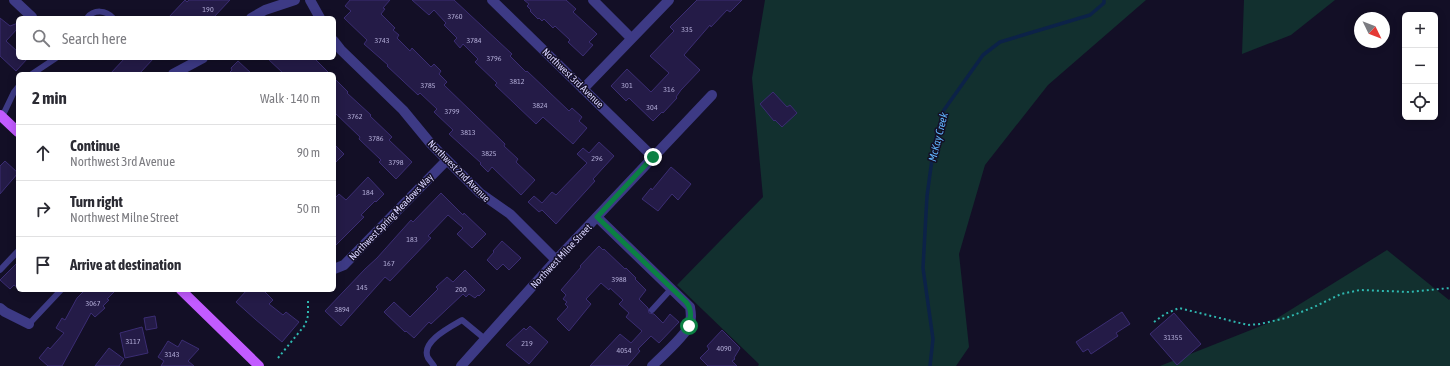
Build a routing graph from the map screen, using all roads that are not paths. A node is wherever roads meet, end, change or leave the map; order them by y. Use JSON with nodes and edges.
{"nodes":[{"id":1,"x":14,"y":0,"type":"edge"},
{"id":2,"x":295,"y":0,"type":"edge"},
{"id":3,"x":310,"y":0,"type":"edge"},
{"id":4,"x":492,"y":0,"type":"edge"},
{"id":5,"x":593,"y":0,"type":"edge"},
{"id":6,"x":669,"y":0,"type":"edge"},
{"id":7,"x":31,"y":16,"type":"edge"},
{"id":8,"x":88,"y":16,"type":"edge"},
{"id":9,"x":112,"y":16,"type":"edge"},
{"id":10,"x":254,"y":16,"type":"edge"},
{"id":11,"x":319,"y":16,"type":"edge"},
{"id":12,"x":631,"y":38,"type":"junction"},
{"id":13,"x":336,"y":44,"type":"edge"},
{"id":14,"x":53,"y":60,"type":"edge"},
{"id":15,"x":200,"y":60,"type":"edge"},
{"id":16,"x":35,"y":72,"type":"edge"},
{"id":17,"x":177,"y":72,"type":"edge"},
{"id":18,"x":583,"y":89,"type":"junction"},
{"id":19,"x":16,"y":90,"type":"edge"},
{"id":20,"x":712,"y":95,"type":"dead end"},
{"id":21,"x":1,"y":116,"type":"edge"},
{"id":22,"x":16,"y":130,"type":"edge"},
{"id":23,"x":653,"y":157,"type":"junction"},
{"id":24,"x":446,"y":161,"type":"junction"},
{"id":25,"x":597,"y":217,"type":"junction"},
{"id":26,"x":16,"y":253,"type":"edge"},
{"id":27,"x":556,"y":260,"type":"junction"},
{"id":28,"x":336,"y":268,"type":"edge"},
{"id":29,"x":0,"y":270,"type":"edge"},
{"id":30,"x":672,"y":288,"type":"junction"},
{"id":31,"x":59,"y":292,"type":"edge"},
{"id":32,"x":183,"y":292,"type":"edge"},
{"id":33,"x":0,"y":308,"type":"edge"},
{"id":34,"x":652,"y":310,"type":"dead end"},
{"id":35,"x":29,"y":324,"type":"joint"},
{"id":36,"x":485,"y":339,"type":"junction"},
{"id":37,"x":259,"y":366,"type":"edge"},
{"id":38,"x":434,"y":366,"type":"edge"},
{"id":39,"x":461,"y":366,"type":"edge"},
{"id":40,"x":652,"y":366,"type":"edge"}],
"edges":[{"from":1,"to":7,"type":"street"},
{"from":2,"to":10,"type":"street"},
{"from":3,"to":11,"type":"street"},
{"from":4,"to":18,"type":"street","name":"Northwest 3rd Avenue"},
{"from":5,"to":12,"type":"street"},
{"from":6,"to":12,"type":"street"},
{"from":8,"to":9,"type":"lane"},
{"from":12,"to":18,"type":"street"},
{"from":13,"to":24,"type":"street","name":"Northwest 2nd Avenue"},
{"from":14,"to":16,"type":"lane"},
{"from":15,"to":17,"type":"street"},
{"from":18,"to":23,"type":"street","name":"Northwest 3rd Avenue"},
{"from":19,"to":21,"type":"lane"},
{"from":20,"to":23,"type":"street","name":"Northwest Milne Street"},
{"from":21,"to":22,"type":"main road"},
{"from":23,"to":25,"type":"street","name":"Northwest Milne Street"},
{"from":24,"to":27,"type":"street","name":"Northwest 2nd Avenue"},
{"from":24,"to":28,"type":"street","name":"Northwest Spring Meadows Way"},
{"from":25,"to":27,"type":"street","name":"Northwest Milne Street"},
{"from":25,"to":30,"type":"street"},
{"from":26,"to":29,"type":"lane"},
{"from":27,"to":36,"type":"street","name":"Northwest Milne Street"},
{"from":30,"to":34,"type":"lane"},
{"from":30,"to":40,"type":"street"},
{"from":31,"to":35,"type":"lane"},
{"from":32,"to":37,"type":"main road"},
{"from":33,"to":35,"type":"street"},
{"from":36,"to":38,"type":"lane"},
{"from":36,"to":39,"type":"street","name":"Northwest Milne Street"}]}
